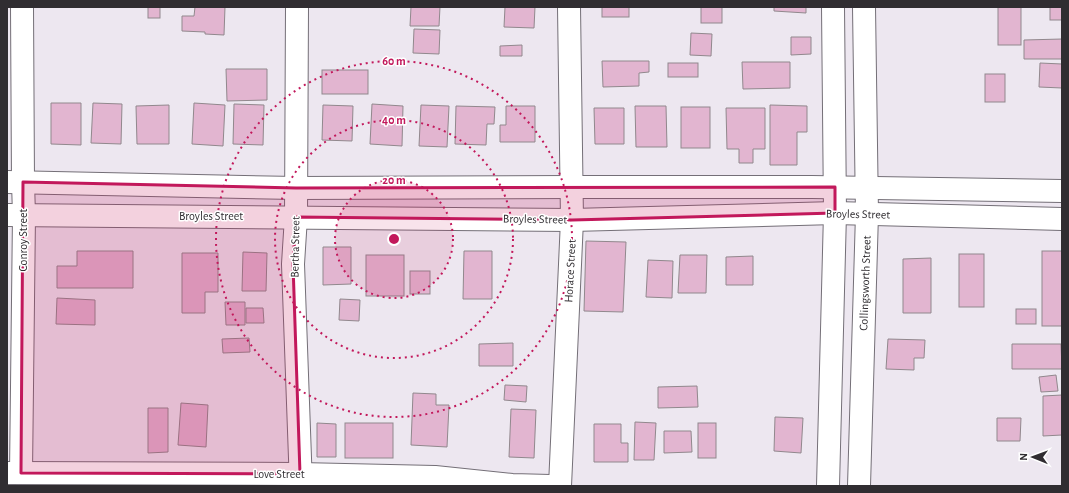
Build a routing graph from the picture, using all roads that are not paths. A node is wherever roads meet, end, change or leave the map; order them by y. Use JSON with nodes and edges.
{"nodes":[{"id":1,"x":22,"y":7,"type":"edge"},
{"id":2,"x":296,"y":7,"type":"edge"},
{"id":3,"x":569,"y":7,"type":"edge"},
{"id":4,"x":833,"y":7,"type":"edge"},
{"id":5,"x":864,"y":7,"type":"edge"},
{"id":6,"x":15,"y":182,"type":"edge"},
{"id":7,"x":572,"y":187,"type":"junction"},
{"id":8,"x":835,"y":187,"type":"junction"},
{"id":9,"x":296,"y":188,"type":"junction"},
{"id":10,"x":866,"y":188,"type":"junction"},
{"id":11,"x":1062,"y":191,"type":"edge"},
{"id":12,"x":835,"y":213,"type":"junction"},
{"id":13,"x":867,"y":214,"type":"junction"},
{"id":14,"x":15,"y":215,"type":"edge"},
{"id":15,"x":296,"y":217,"type":"junction"},
{"id":16,"x":1062,"y":219,"type":"edge"},
{"id":17,"x":572,"y":220,"type":"junction"},
{"id":18,"x":14,"y":473,"type":"edge"},
{"id":19,"x":300,"y":480,"type":"edge"},
{"id":20,"x":550,"y":486,"type":"edge"},
{"id":21,"x":560,"y":486,"type":"edge"},
{"id":22,"x":828,"y":486,"type":"edge"},
{"id":23,"x":859,"y":486,"type":"edge"}],
"edges":[{"from":1,"to":6,"type":"main road","name":"Conroy Street"},
{"from":2,"to":9,"type":"main road","name":"Bertha Street"},
{"from":3,"to":7,"type":"main road","name":"Horace Street"},
{"from":4,"to":8,"type":"main road"},
{"from":5,"to":10,"type":"main road","name":"Collingsworth Street"},
{"from":6,"to":9,"type":"main road"},
{"from":6,"to":14,"type":"main road","name":"Conroy Street"},
{"from":7,"to":8,"type":"main road"},
{"from":7,"to":9,"type":"main road"},
{"from":7,"to":17,"type":"main road","name":"Horace Street"},
{"from":8,"to":10,"type":"main road"},
{"from":8,"to":12,"type":"main road"},
{"from":9,"to":15,"type":"main road","name":"Bertha Street"},
{"from":10,"to":11,"type":"main road"},
{"from":10,"to":13,"type":"main road","name":"Collingsworth Street"},
{"from":12,"to":13,"type":"main road","name":"Broyles Street"},
{"from":12,"to":17,"type":"main road","name":"Broyles Street"},
{"from":12,"to":22,"type":"main road"},
{"from":13,"to":16,"type":"main road","name":"Broyles Street"},
{"from":13,"to":23,"type":"main road","name":"Collingsworth Street"},
{"from":14,"to":15,"type":"main road","name":"Broyles Street"},
{"from":14,"to":18,"type":"main road","name":"Conroy Street"},
{"from":15,"to":17,"type":"main road","name":"Broyles Street"},
{"from":15,"to":19,"type":"main road","name":"Bertha Street"},
{"from":17,"to":21,"type":"main road","name":"Horace Street"},
{"from":18,"to":19,"type":"main road","name":"Love Street"},
{"from":19,"to":20,"type":"main road","name":"Love Street"}]}
